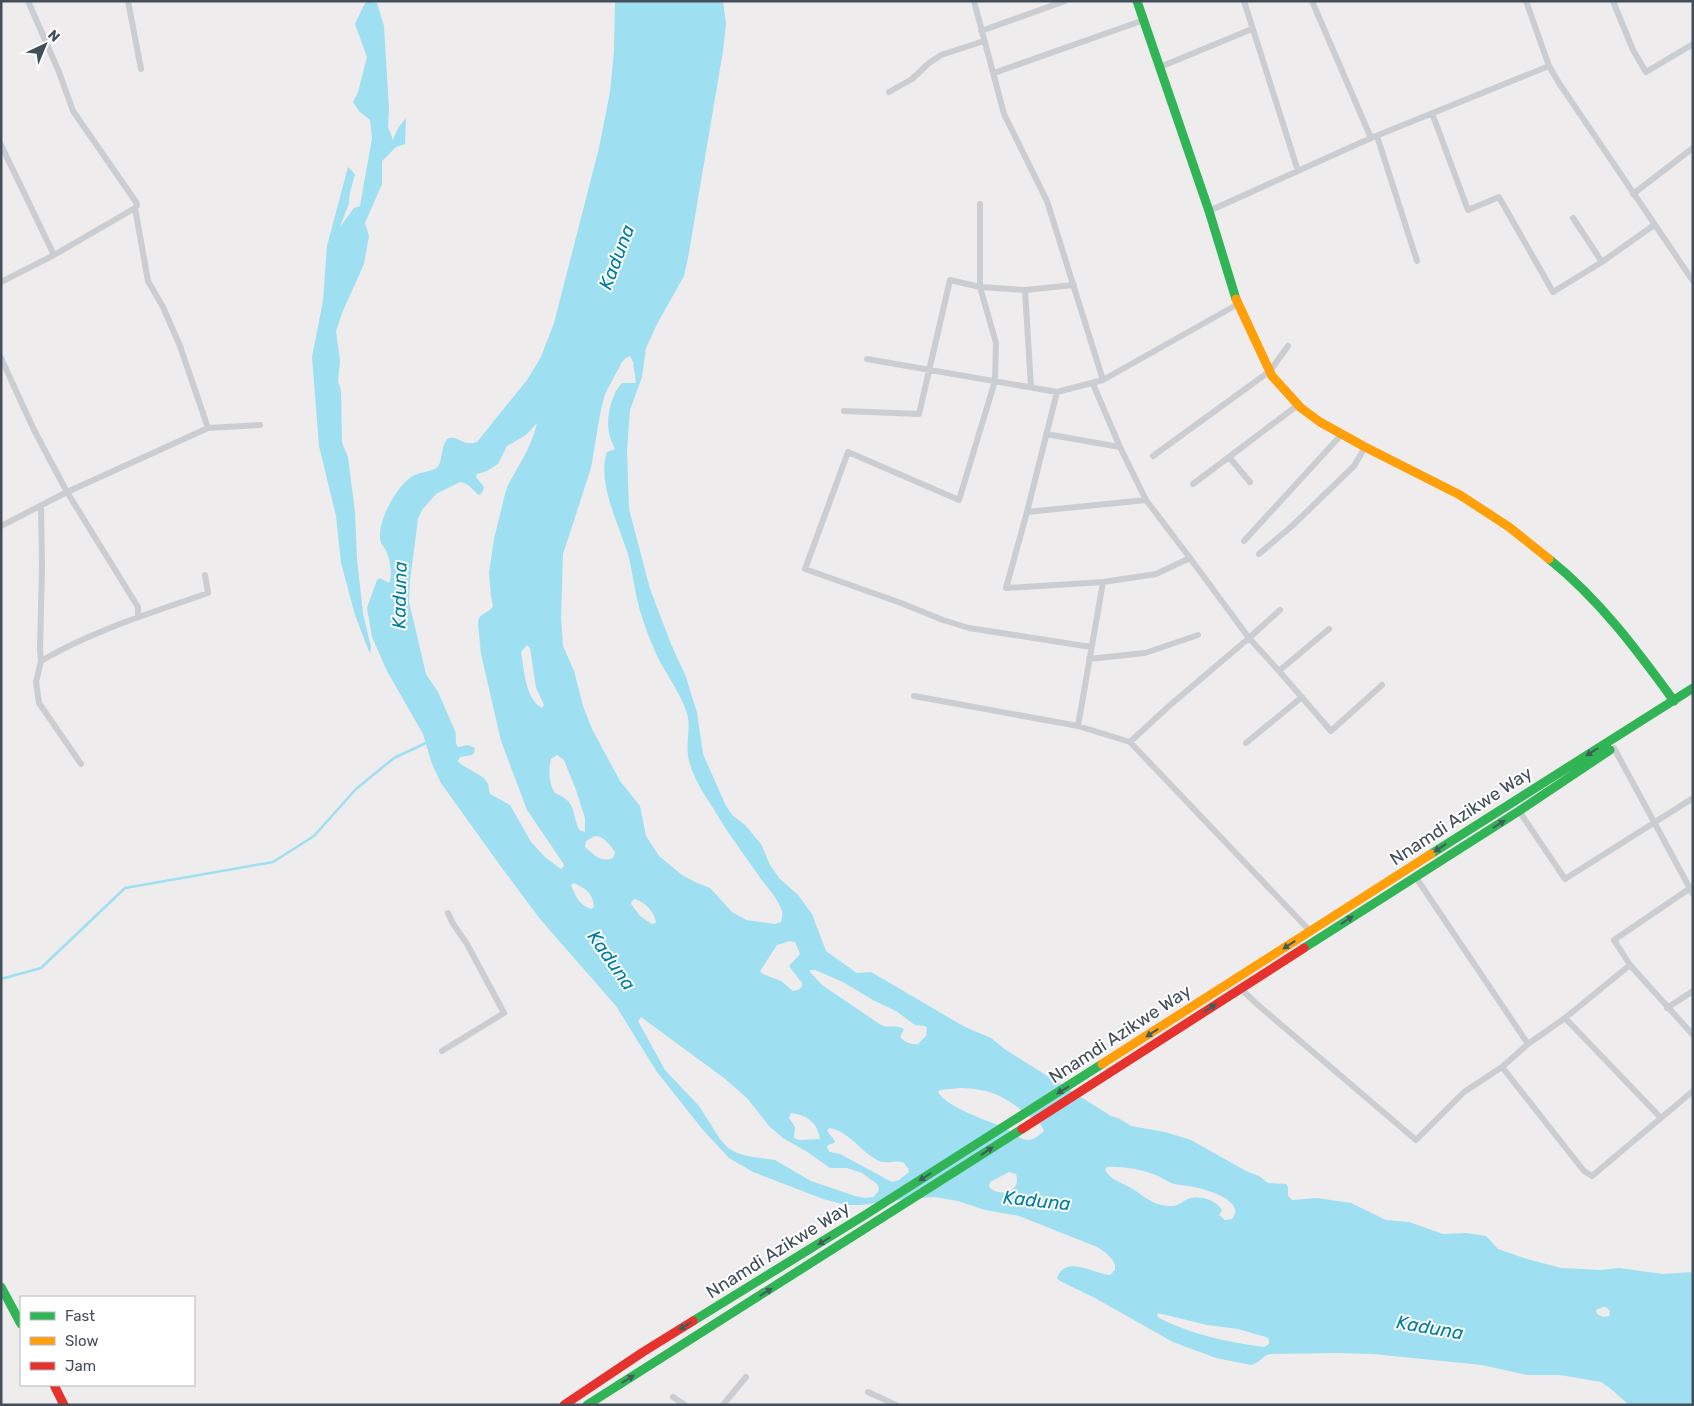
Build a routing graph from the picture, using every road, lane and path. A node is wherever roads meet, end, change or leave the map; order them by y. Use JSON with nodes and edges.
{"nodes":[{"id":1,"x":28,"y":1,"type":"edge"},
{"id":2,"x":128,"y":1,"type":"edge"},
{"id":3,"x":974,"y":1,"type":"edge"},
{"id":4,"x":1065,"y":1,"type":"edge"},
{"id":5,"x":1137,"y":1,"type":"edge"},
{"id":6,"x":1244,"y":1,"type":"edge"},
{"id":7,"x":1312,"y":1,"type":"edge"},
{"id":8,"x":1526,"y":1,"type":"edge"},
{"id":9,"x":1613,"y":1,"type":"edge"},
{"id":10,"x":1144,"y":20,"type":"junction"},
{"id":11,"x":1252,"y":29,"type":"junction"},
{"id":12,"x":981,"y":31,"type":"junction"},
{"id":13,"x":984,"y":41,"type":"junction"},
{"id":14,"x":1693,"y":44,"type":"edge"},
{"id":15,"x":1160,"y":66,"type":"junction"},
{"id":16,"x":1549,"y":66,"type":"junction"},
{"id":17,"x":141,"y":69,"type":"dead end"},
{"id":18,"x":994,"y":73,"type":"junction"},
{"id":19,"x":889,"y":92,"type":"dead end"},
{"id":20,"x":1432,"y":113,"type":"junction"},
{"id":21,"x":1374,"y":137,"type":"junction"},
{"id":22,"x":1,"y":145,"type":"edge"},
{"id":23,"x":1693,"y":148,"type":"edge"},
{"id":24,"x":1298,"y":171,"type":"junction"},
{"id":25,"x":1634,"y":194,"type":"junction"},
{"id":26,"x":980,"y":204,"type":"dead end"},
{"id":27,"x":135,"y":208,"type":"junction"},
{"id":28,"x":1209,"y":212,"type":"junction"},
{"id":29,"x":1573,"y":218,"type":"dead end"},
{"id":30,"x":1654,"y":225,"type":"junction"},
{"id":31,"x":54,"y":255,"type":"junction"},
{"id":32,"x":1417,"y":261,"type":"dead end"},
{"id":33,"x":1602,"y":262,"type":"junction"},
{"id":34,"x":1693,"y":281,"type":"edge"},
{"id":35,"x":1,"y":282,"type":"edge"},
{"id":36,"x":1074,"y":285,"type":"junction"},
{"id":37,"x":980,"y":287,"type":"junction"},
{"id":38,"x":1025,"y":290,"type":"junction"},
{"id":39,"x":1238,"y":304,"type":"junction"},
{"id":40,"x":1288,"y":346,"type":"dead end"},
{"id":41,"x":1,"y":358,"type":"edge"},
{"id":42,"x":867,"y":359,"type":"dead end"},
{"id":43,"x":930,"y":370,"type":"junction"},
{"id":44,"x":1270,"y":371,"type":"junction"},
{"id":45,"x":1103,"y":380,"type":"junction"},
{"id":46,"x":995,"y":381,"type":"junction"},
{"id":47,"x":1093,"y":384,"type":"junction"},
{"id":48,"x":1031,"y":387,"type":"junction"},
{"id":49,"x":1057,"y":392,"type":"junction"},
{"id":50,"x":1298,"y":405,"type":"junction"},
{"id":51,"x":844,"y":410,"type":"dead end"},
{"id":52,"x":260,"y":425,"type":"dead end"},
{"id":53,"x":208,"y":428,"type":"junction"},
{"id":54,"x":1046,"y":434,"type":"junction"},
{"id":55,"x":1342,"y":434,"type":"junction"},
{"id":56,"x":1120,"y":447,"type":"junction"},
{"id":57,"x":1365,"y":447,"type":"junction"},
{"id":58,"x":1153,"y":456,"type":"dead end"},
{"id":59,"x":1228,"y":457,"type":"junction"},
{"id":60,"x":1250,"y":482,"type":"dead end"},
{"id":61,"x":1193,"y":484,"type":"dead end"},
{"id":62,"x":67,"y":492,"type":"junction"},
{"id":63,"x":1146,"y":500,"type":"junction"},
{"id":64,"x":41,"y":505,"type":"junction"},
{"id":65,"x":1027,"y":512,"type":"junction"},
{"id":66,"x":1,"y":526,"type":"edge"},
{"id":67,"x":1244,"y":541,"type":"dead end"},
{"id":68,"x":1259,"y":554,"type":"dead end"},
{"id":69,"x":1190,"y":558,"type":"junction"},
{"id":70,"x":205,"y":575,"type":"dead end"},
{"id":71,"x":1103,"y":582,"type":"junction"},
{"id":72,"x":1280,"y":610,"type":"dead end"},
{"id":73,"x":138,"y":617,"type":"junction"},
{"id":74,"x":1329,"y":628,"type":"dead end"},
{"id":75,"x":1198,"y":635,"type":"dead end"},
{"id":76,"x":1249,"y":638,"type":"junction"},
{"id":77,"x":1091,"y":647,"type":"junction"},
{"id":78,"x":1089,"y":659,"type":"junction"},
{"id":79,"x":41,"y":660,"type":"junction"},
{"id":80,"x":1280,"y":671,"type":"junction"},
{"id":81,"x":1382,"y":685,"type":"dead end"},
{"id":82,"x":1693,"y":688,"type":"edge"},
{"id":83,"x":914,"y":696,"type":"dead end"},
{"id":84,"x":1302,"y":697,"type":"junction"},
{"id":85,"x":1693,"y":698,"type":"edge"},
{"id":86,"x":1674,"y":701,"type":"junction"},
{"id":87,"x":1078,"y":726,"type":"junction"},
{"id":88,"x":1130,"y":742,"type":"junction"},
{"id":89,"x":1246,"y":743,"type":"dead end"},
{"id":90,"x":1614,"y":748,"type":"junction"},
{"id":91,"x":81,"y":764,"type":"dead end"},
{"id":92,"x":1693,"y":798,"type":"edge"},
{"id":93,"x":1519,"y":811,"type":"junction"},
{"id":94,"x":1656,"y":822,"type":"junction"},
{"id":95,"x":1415,"y":876,"type":"junction"},
{"id":96,"x":1691,"y":892,"type":"edge"},
{"id":97,"x":448,"y":913,"type":"dead end"},
{"id":98,"x":1310,"y":932,"type":"junction"},
{"id":99,"x":1630,"y":965,"type":"junction"},
{"id":100,"x":1241,"y":989,"type":"junction"},
{"id":101,"x":1693,"y":991,"type":"edge"},
{"id":102,"x":1667,"y":1008,"type":"junction"},
{"id":103,"x":1565,"y":1018,"type":"junction"},
{"id":104,"x":1693,"y":1035,"type":"edge"},
{"id":105,"x":1528,"y":1044,"type":"junction"},
{"id":106,"x":442,"y":1050,"type":"dead end"},
{"id":107,"x":1502,"y":1067,"type":"junction"},
{"id":108,"x":1693,"y":1091,"type":"edge"},
{"id":109,"x":1660,"y":1118,"type":"junction"},
{"id":110,"x":1,"y":1287,"type":"edge"},
{"id":111,"x":20,"y":1322,"type":"edge"},
{"id":112,"x":746,"y":1376,"type":"dead end"},
{"id":113,"x":54,"y":1386,"type":"edge"},
{"id":114,"x":868,"y":1392,"type":"dead end"},
{"id":115,"x":673,"y":1397,"type":"dead end"},
{"id":116,"x":64,"y":1405,"type":"edge"},
{"id":117,"x":564,"y":1405,"type":"edge"},
{"id":118,"x":587,"y":1405,"type":"edge"},
{"id":119,"x":685,"y":1405,"type":"edge"},
{"id":120,"x":723,"y":1405,"type":"edge"},
{"id":121,"x":896,"y":1405,"type":"edge"}],
"edges":[{"from":1,"to":27,"type":"street"},
{"from":2,"to":17,"type":"street"},
{"from":3,"to":12,"type":"street"},
{"from":4,"to":12,"type":"street"},
{"from":5,"to":10,"type":"main road"},
{"from":6,"to":11,"type":"street"},
{"from":7,"to":21,"type":"street"},
{"from":8,"to":16,"type":"street"},
{"from":9,"to":14,"type":"street"},
{"from":10,"to":15,"type":"main road"},
{"from":10,"to":18,"type":"street"},
{"from":11,"to":15,"type":"street"},
{"from":11,"to":24,"type":"street"},
{"from":12,"to":13,"type":"street"},
{"from":13,"to":18,"type":"street"},
{"from":13,"to":19,"type":"street"},
{"from":15,"to":28,"type":"main road"},
{"from":16,"to":20,"type":"street"},
{"from":16,"to":25,"type":"street"},
{"from":18,"to":36,"type":"street"},
{"from":20,"to":21,"type":"street"},
{"from":20,"to":33,"type":"street"},
{"from":21,"to":24,"type":"street"},
{"from":21,"to":32,"type":"street"},
{"from":22,"to":31,"type":"street"},
{"from":23,"to":25,"type":"street"},
{"from":24,"to":28,"type":"street"},
{"from":25,"to":30,"type":"street"},
{"from":26,"to":37,"type":"street"},
{"from":27,"to":31,"type":"street"},
{"from":27,"to":53,"type":"street"},
{"from":28,"to":39,"type":"main road"},
{"from":29,"to":33,"type":"street"},
{"from":30,"to":33,"type":"street"},
{"from":30,"to":34,"type":"street"},
{"from":31,"to":35,"type":"street"},
{"from":36,"to":38,"type":"street"},
{"from":36,"to":45,"type":"street"},
{"from":37,"to":38,"type":"street"},
{"from":37,"to":43,"type":"street"},
{"from":37,"to":46,"type":"street"},
{"from":38,"to":48,"type":"street"},
{"from":39,"to":44,"type":"main road"},
{"from":39,"to":45,"type":"street"},
{"from":40,"to":44,"type":"street"},
{"from":41,"to":62,"type":"street"},
{"from":42,"to":43,"type":"street"},
{"from":43,"to":46,"type":"street"},
{"from":43,"to":51,"type":"street"},
{"from":44,"to":50,"type":"main road"},
{"from":44,"to":58,"type":"street"},
{"from":45,"to":47,"type":"street"},
{"from":46,"to":48,"type":"street"},
{"from":46,"to":77,"type":"street"},
{"from":47,"to":49,"type":"street"},
{"from":47,"to":56,"type":"street"},
{"from":48,"to":49,"type":"street"},
{"from":49,"to":54,"type":"street"},
{"from":50,"to":55,"type":"main road"},
{"from":50,"to":59,"type":"street"},
{"from":52,"to":53,"type":"street"},
{"from":53,"to":62,"type":"street"},
{"from":54,"to":56,"type":"street"},
{"from":54,"to":65,"type":"street"},
{"from":55,"to":57,"type":"main road"},
{"from":55,"to":67,"type":"street"},
{"from":56,"to":63,"type":"street"},
{"from":57,"to":68,"type":"street"},
{"from":57,"to":86,"type":"main road"},
{"from":59,"to":60,"type":"street"},
{"from":59,"to":61,"type":"street"},
{"from":62,"to":64,"type":"street"},
{"from":62,"to":73,"type":"street"},
{"from":63,"to":65,"type":"street"},
{"from":63,"to":69,"type":"street"},
{"from":64,"to":66,"type":"street"},
{"from":64,"to":79,"type":"street"},
{"from":65,"to":71,"type":"street"},
{"from":69,"to":71,"type":"street"},
{"from":69,"to":76,"type":"street"},
{"from":70,"to":73,"type":"street"},
{"from":71,"to":77,"type":"street"},
{"from":72,"to":76,"type":"street"},
{"from":73,"to":79,"type":"street"},
{"from":74,"to":80,"type":"street"},
{"from":75,"to":78,"type":"street"},
{"from":76,"to":80,"type":"street"},
{"from":76,"to":88,"type":"street"},
{"from":77,"to":78,"type":"street"},
{"from":78,"to":87,"type":"street"},
{"from":79,"to":91,"type":"street"},
{"from":80,"to":84,"type":"street"},
{"from":81,"to":84,"type":"street"},
{"from":82,"to":86,"type":"main road","name":"Nnamdi Azikwe Way"},
{"from":83,"to":87,"type":"street"},
{"from":84,"to":89,"type":"street"},
{"from":85,"to":90,"type":"main road","name":"Nnamdi Azikwe Way"},
{"from":86,"to":98,"type":"main road","name":"Nnamdi Azikwe Way","one_way":true},
{"from":87,"to":88,"type":"street"},
{"from":88,"to":98,"type":"street"},
{"from":90,"to":93,"type":"main road","name":"Nnamdi Azikwe Way"},
{"from":90,"to":94,"type":"street"},
{"from":92,"to":94,"type":"street"},
{"from":93,"to":94,"type":"street"},
{"from":95,"to":93,"type":"main road","name":"Nnamdi Azikwe Way","one_way":true},
{"from":94,"to":96,"type":"street"},
{"from":100,"to":95,"type":"main road","name":"Nnamdi Azikwe Way","one_way":true},
{"from":95,"to":105,"type":"street"},
{"from":96,"to":99,"type":"street"},
{"from":97,"to":106,"type":"street"},
{"from":98,"to":117,"type":"main road","name":"Nnamdi Azikwe Way","one_way":true},
{"from":99,"to":102,"type":"street"},
{"from":99,"to":103,"type":"street"},
{"from":100,"to":107,"type":"street"},
{"from":118,"to":100,"type":"main road","name":"Nnamdi Azikwe Way","one_way":true},
{"from":101,"to":102,"type":"street"},
{"from":102,"to":104,"type":"street"},
{"from":103,"to":105,"type":"street"},
{"from":103,"to":109,"type":"street"},
{"from":105,"to":107,"type":"street"},
{"from":107,"to":109,"type":"street"},
{"from":108,"to":109,"type":"street"},
{"from":110,"to":111,"type":"main road"},
{"from":112,"to":120,"type":"street"},
{"from":113,"to":116,"type":"main road"},
{"from":114,"to":121,"type":"street"},
{"from":115,"to":119,"type":"street"}]}
